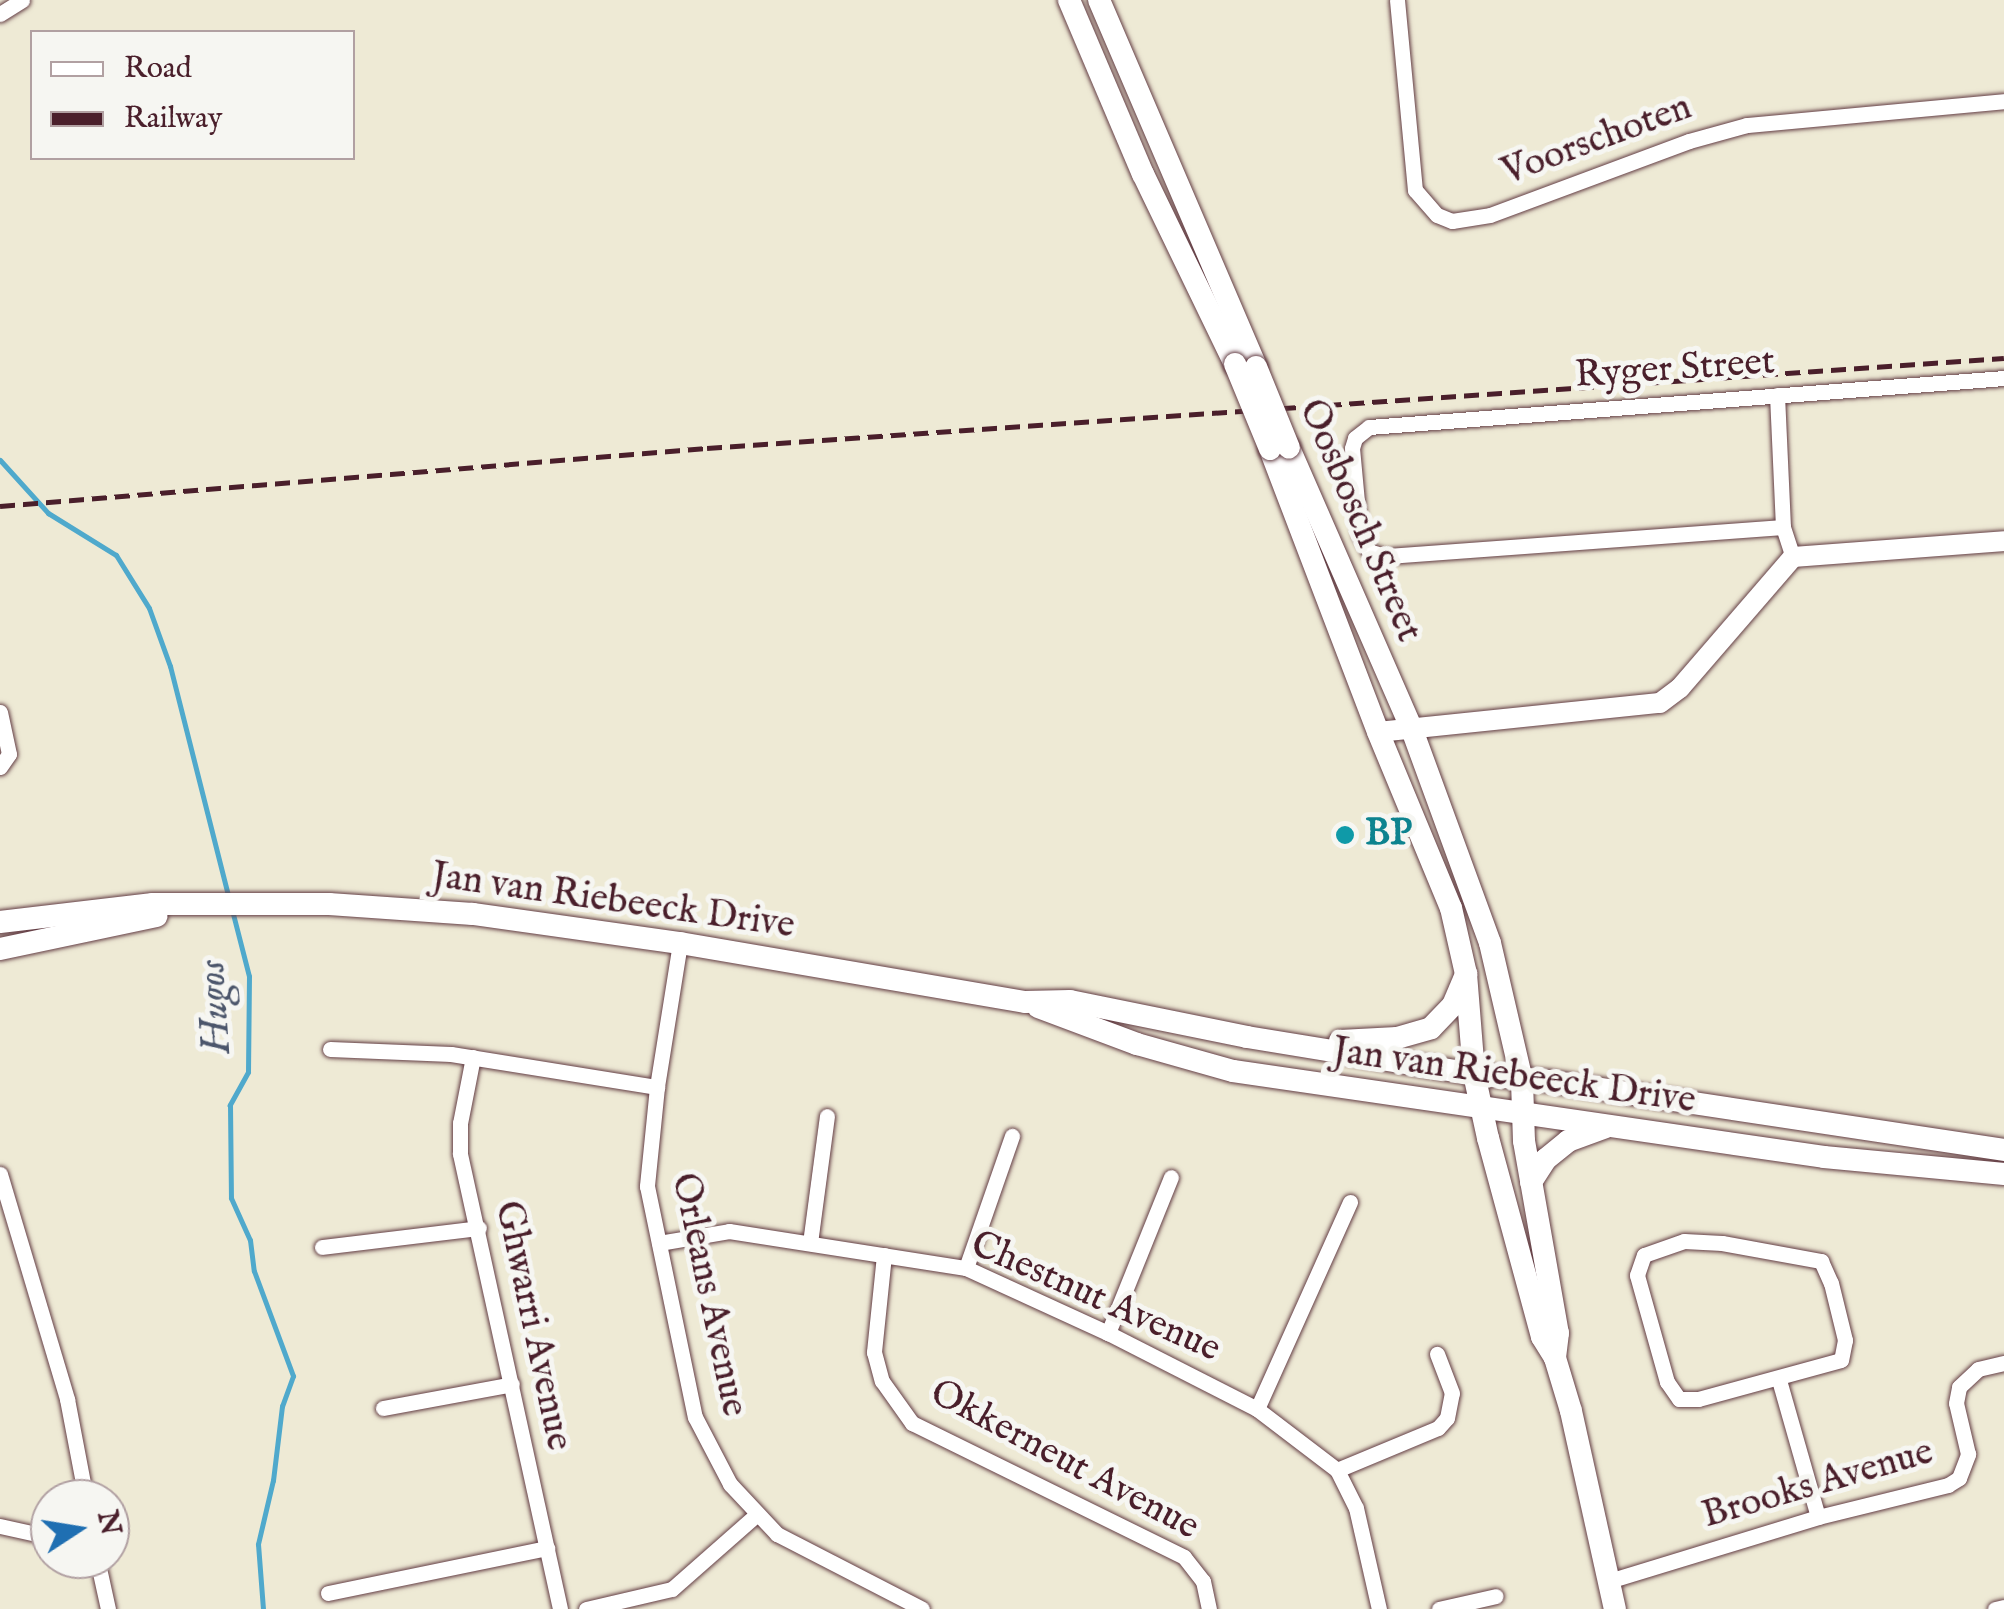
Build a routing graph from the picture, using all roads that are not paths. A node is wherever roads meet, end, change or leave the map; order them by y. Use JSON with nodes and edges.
{"nodes":[{"id":1,"x":22,"y":0,"type":"edge"},
{"id":2,"x":1068,"y":0,"type":"edge"},
{"id":3,"x":1099,"y":0,"type":"edge"},
{"id":4,"x":1397,"y":0,"type":"edge"},
{"id":5,"x":0,"y":14,"type":"edge"},
{"id":6,"x":2004,"y":101,"type":"edge"},
{"id":7,"x":1246,"y":366,"type":"junction"},
{"id":8,"x":2004,"y":378,"type":"edge"},
{"id":9,"x":1777,"y":394,"type":"junction"},
{"id":10,"x":1280,"y":448,"type":"junction"},
{"id":11,"x":1783,"y":527,"type":"junction"},
{"id":12,"x":2004,"y":541,"type":"edge"},
{"id":13,"x":1794,"y":557,"type":"junction"},
{"id":14,"x":0,"y":712,"type":"edge"},
{"id":15,"x":1410,"y":726,"type":"junction"},
{"id":16,"x":1378,"y":732,"type":"junction"},
{"id":17,"x":0,"y":767,"type":"edge"},
{"id":18,"x":200,"y":905,"type":"junction"},
{"id":19,"x":0,"y":922,"type":"edge"},
{"id":20,"x":680,"y":943,"type":"junction"},
{"id":21,"x":0,"y":949,"type":"edge"},
{"id":22,"x":1466,"y":974,"type":"junction"},
{"id":23,"x":1025,"y":1002,"type":"junction"},
{"id":24,"x":1247,"y":1037,"type":"junction"},
{"id":25,"x":330,"y":1049,"type":"dead end"},
{"id":26,"x":473,"y":1057,"type":"junction"},
{"id":27,"x":1474,"y":1074,"type":"junction"},
{"id":28,"x":1522,"y":1081,"type":"junction"},
{"id":29,"x":657,"y":1087,"type":"junction"},
{"id":30,"x":1482,"y":1108,"type":"junction"},
{"id":31,"x":1524,"y":1114,"type":"junction"},
{"id":32,"x":827,"y":1116,"type":"dead end"},
{"id":33,"x":1609,"y":1125,"type":"junction"},
{"id":34,"x":1012,"y":1136,"type":"dead end"},
{"id":35,"x":2004,"y":1150,"type":"edge"},
{"id":36,"x":0,"y":1174,"type":"edge"},
{"id":37,"x":2004,"y":1174,"type":"edge"},
{"id":38,"x":1171,"y":1177,"type":"dead end"},
{"id":39,"x":1531,"y":1182,"type":"junction"},
{"id":40,"x":1350,"y":1202,"type":"dead end"},
{"id":41,"x":479,"y":1228,"type":"junction"},
{"id":42,"x":810,"y":1243,"type":"junction"},
{"id":43,"x":659,"y":1244,"type":"junction"},
{"id":44,"x":322,"y":1247,"type":"dead end"},
{"id":45,"x":884,"y":1255,"type":"junction"},
{"id":46,"x":966,"y":1268,"type":"junction"},
{"id":47,"x":1108,"y":1333,"type":"junction"},
{"id":48,"x":1437,"y":1354,"type":"dead end"},
{"id":49,"x":1555,"y":1358,"type":"junction"},
{"id":50,"x":2004,"y":1363,"type":"edge"},
{"id":51,"x":1779,"y":1380,"type":"junction"},
{"id":52,"x":512,"y":1384,"type":"junction"},
{"id":53,"x":383,"y":1408,"type":"dead end"},
{"id":54,"x":1258,"y":1410,"type":"junction"},
{"id":55,"x":1337,"y":1470,"type":"junction"},
{"id":56,"x":82,"y":1479,"type":"edge"},
{"id":57,"x":757,"y":1514,"type":"junction"},
{"id":58,"x":1818,"y":1516,"type":"junction"},
{"id":59,"x":0,"y":1526,"type":"edge"},
{"id":60,"x":30,"y":1533,"type":"edge"},
{"id":61,"x":546,"y":1548,"type":"junction"},
{"id":62,"x":102,"y":1579,"type":"edge"},
{"id":63,"x":1608,"y":1580,"type":"junction"},
{"id":64,"x":328,"y":1593,"type":"dead end"},
{"id":65,"x":1496,"y":1596,"type":"dead end"},
{"id":66,"x":2004,"y":1606,"type":"edge"},
{"id":67,"x":108,"y":1609,"type":"edge"},
{"id":68,"x":560,"y":1609,"type":"edge"},
{"id":69,"x":586,"y":1609,"type":"edge"},
{"id":70,"x":922,"y":1609,"type":"edge"},
{"id":71,"x":1209,"y":1609,"type":"edge"},
{"id":72,"x":1379,"y":1609,"type":"edge"},
{"id":73,"x":1439,"y":1609,"type":"edge"},
{"id":74,"x":1615,"y":1609,"type":"edge"},
{"id":75,"x":1995,"y":1609,"type":"edge"}],
"edges":[{"from":1,"to":5,"type":"street"},
{"from":2,"to":7,"type":"main road","name":"Oosbosch Street"},
{"from":3,"to":7,"type":"main road","name":"Oosbosch Street"},
{"from":4,"to":6,"type":"street","name":"Voorschoten"},
{"from":7,"to":10,"type":"main road","name":"Oosbosch Street","bridge":true},
{"from":8,"to":9,"type":"street","name":"Ryger Street"},
{"from":9,"to":11,"type":"street"},
{"from":9,"to":11,"type":"street","name":"Ryger Street"},
{"from":10,"to":15,"type":"main road","name":"Oosbosch Street"},
{"from":10,"to":16,"type":"main road","name":"Oosbosch Street"},
{"from":11,"to":13,"type":"street"},
{"from":12,"to":13,"type":"street"},
{"from":13,"to":15,"type":"street"},
{"from":14,"to":17,"type":"street"},
{"from":15,"to":16,"type":"street"},
{"from":15,"to":28,"type":"main road","name":"Oosbosch Street"},
{"from":16,"to":22,"type":"main road","name":"Oosbosch Street"},
{"from":18,"to":19,"type":"main road","name":"Jan van Riebeeck Drive"},
{"from":18,"to":20,"type":"main road","name":"Jan van Riebeeck Drive"},
{"from":18,"to":21,"type":"main road","name":"Jan van Riebeeck Drive"},
{"from":20,"to":23,"type":"main road","name":"Jan van Riebeeck Drive"},
{"from":20,"to":29,"type":"street","name":"Orleans Avenue"},
{"from":22,"to":24,"type":"main road"},
{"from":22,"to":27,"type":"main road","name":"Oosbosch Street"},
{"from":23,"to":24,"type":"main road","name":"Jan van Riebeeck Drive"},
{"from":23,"to":30,"type":"main road","name":"Jan van Riebeeck Drive"},
{"from":24,"to":27,"type":"main road","name":"Jan van Riebeeck Drive"},
{"from":25,"to":26,"type":"street"},
{"from":26,"to":29,"type":"street"},
{"from":26,"to":41,"type":"street","name":"Ghwarri Avenue"},
{"from":27,"to":28,"type":"main road","name":"Jan van Riebeeck Drive"},
{"from":27,"to":30,"type":"main road","name":"Oosbosch Street"},
{"from":28,"to":31,"type":"main road","name":"Oosbosch Street"},
{"from":28,"to":35,"type":"main road","name":"Jan van Riebeeck Drive"},
{"from":29,"to":43,"type":"street","name":"Orleans Avenue"},
{"from":30,"to":31,"type":"main road","name":"Jan van Riebeeck Drive"},
{"from":30,"to":49,"type":"main road","name":"Oosbosch Street"},
{"from":31,"to":33,"type":"main road","name":"Jan van Riebeeck Drive"},
{"from":31,"to":39,"type":"main road","name":"Oosbosch Street"},
{"from":32,"to":42,"type":"street"},
{"from":33,"to":37,"type":"main road","name":"Jan van Riebeeck Drive"},
{"from":33,"to":39,"type":"main road"},
{"from":34,"to":46,"type":"street"},
{"from":36,"to":56,"type":"street"},
{"from":38,"to":47,"type":"street"},
{"from":39,"to":49,"type":"main road","name":"Oosbosch Street"},
{"from":40,"to":54,"type":"street"},
{"from":41,"to":44,"type":"street"},
{"from":41,"to":52,"type":"street","name":"Ghwarri Avenue"},
{"from":42,"to":43,"type":"street","name":"Chestnut Avenue"},
{"from":42,"to":45,"type":"street","name":"Chestnut Avenue"},
{"from":43,"to":57,"type":"street","name":"Orleans Avenue"},
{"from":45,"to":46,"type":"street","name":"Chestnut Avenue"},
{"from":45,"to":71,"type":"street","name":"Okkerneut Avenue"},
{"from":46,"to":47,"type":"street","name":"Chestnut Avenue"},
{"from":47,"to":54,"type":"street","name":"Chestnut Avenue"},
{"from":48,"to":55,"type":"street"},
{"from":49,"to":63,"type":"main road"},
{"from":50,"to":58,"type":"street","name":"Brooks Avenue"},
{"from":51,"to":51,"type":"street"},
{"from":51,"to":58,"type":"street"},
{"from":52,"to":53,"type":"street"},
{"from":52,"to":61,"type":"street","name":"Ghwarri Avenue"},
{"from":54,"to":55,"type":"street","name":"Chestnut Avenue"},
{"from":55,"to":72,"type":"street","name":"Chestnut Avenue"},
{"from":57,"to":69,"type":"street"},
{"from":57,"to":70,"type":"street","name":"Orleans Avenue"},
{"from":58,"to":63,"type":"street","name":"Brooks Avenue"},
{"from":59,"to":60,"type":"street"},
{"from":61,"to":64,"type":"street"},
{"from":61,"to":68,"type":"street","name":"Ghwarri Avenue"},
{"from":62,"to":67,"type":"street"},
{"from":63,"to":74,"type":"main road"},
{"from":65,"to":73,"type":"street"},
{"from":66,"to":75,"type":"street"}]}
